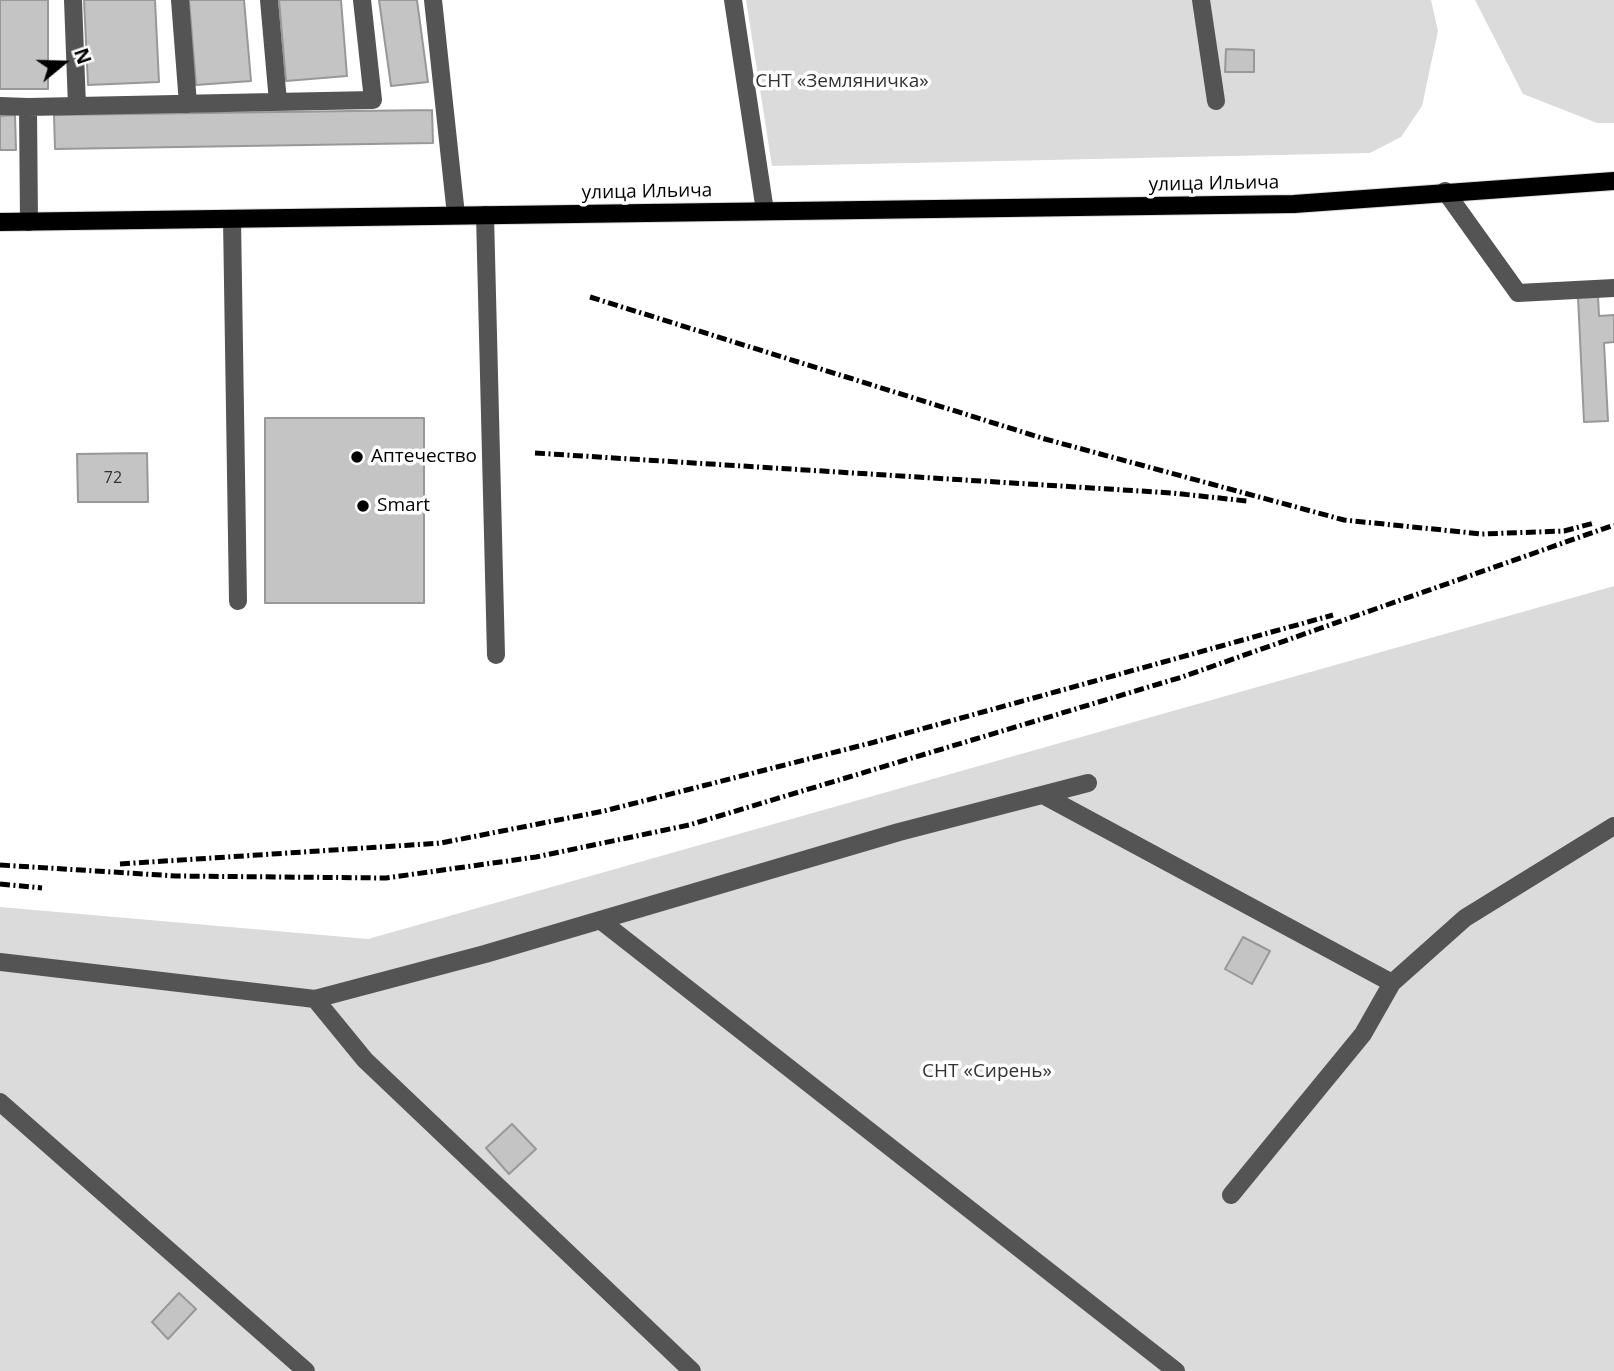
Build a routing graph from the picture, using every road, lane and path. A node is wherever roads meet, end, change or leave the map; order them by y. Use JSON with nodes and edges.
{"nodes":[{"id":1,"x":72,"y":0,"type":"edge"},
{"id":2,"x":180,"y":0,"type":"edge"},
{"id":3,"x":269,"y":0,"type":"edge"},
{"id":4,"x":362,"y":0,"type":"edge"},
{"id":5,"x":433,"y":0,"type":"edge"},
{"id":6,"x":733,"y":0,"type":"edge"},
{"id":7,"x":1201,"y":0,"type":"edge"},
{"id":8,"x":1216,"y":101,"type":"dead end"},
{"id":9,"x":278,"y":102,"type":"junction"},
{"id":10,"x":188,"y":104,"type":"junction"},
{"id":11,"x":0,"y":106,"type":"edge"},
{"id":12,"x":77,"y":106,"type":"junction"},
{"id":13,"x":28,"y":107,"type":"junction"},
{"id":14,"x":1614,"y":181,"type":"edge"},
{"id":15,"x":1445,"y":191,"type":"junction"},
{"id":16,"x":765,"y":211,"type":"junction"},
{"id":17,"x":456,"y":215,"type":"junction"},
{"id":18,"x":485,"y":215,"type":"junction"},
{"id":19,"x":232,"y":219,"type":"junction"},
{"id":20,"x":0,"y":222,"type":"edge"},
{"id":21,"x":29,"y":222,"type":"junction"},
{"id":22,"x":1614,"y":288,"type":"edge"},
{"id":23,"x":238,"y":601,"type":"dead end"},
{"id":24,"x":496,"y":654,"type":"dead end"},
{"id":25,"x":1088,"y":783,"type":"dead end"},
{"id":26,"x":1043,"y":795,"type":"junction"},
{"id":27,"x":1614,"y":826,"type":"edge"},
{"id":28,"x":600,"y":920,"type":"junction"},
{"id":29,"x":0,"y":962,"type":"edge"},
{"id":30,"x":1392,"y":983,"type":"junction"},
{"id":31,"x":315,"y":999,"type":"junction"},
{"id":32,"x":0,"y":1102,"type":"edge"},
{"id":33,"x":1231,"y":1195,"type":"dead end"},
{"id":34,"x":306,"y":1371,"type":"edge"},
{"id":35,"x":692,"y":1371,"type":"edge"},
{"id":36,"x":1177,"y":1371,"type":"edge"}],
"edges":[{"from":1,"to":12,"type":"street"},
{"from":2,"to":10,"type":"street"},
{"from":3,"to":9,"type":"street"},
{"from":4,"to":9,"type":"street"},
{"from":5,"to":17,"type":"street"},
{"from":6,"to":16,"type":"street"},
{"from":7,"to":8,"type":"street"},
{"from":9,"to":10,"type":"street"},
{"from":10,"to":12,"type":"street"},
{"from":11,"to":13,"type":"street"},
{"from":12,"to":13,"type":"street"},
{"from":13,"to":21,"type":"street"},
{"from":14,"to":15,"type":"main road","name":"улица Ильича"},
{"from":15,"to":16,"type":"main road","name":"улица Ильича"},
{"from":15,"to":22,"type":"street"},
{"from":16,"to":18,"type":"main road","name":"улица Ильича"},
{"from":17,"to":18,"type":"main road","name":"улица Ильича"},
{"from":17,"to":19,"type":"main road","name":"улица Ильича"},
{"from":18,"to":24,"type":"street"},
{"from":19,"to":21,"type":"main road","name":"улица Ильича"},
{"from":19,"to":23,"type":"street"},
{"from":20,"to":21,"type":"main road","name":"улица Ильича"},
{"from":25,"to":26,"type":"street"},
{"from":26,"to":28,"type":"street"},
{"from":26,"to":30,"type":"street"},
{"from":27,"to":30,"type":"street"},
{"from":28,"to":31,"type":"street"},
{"from":28,"to":36,"type":"street"},
{"from":29,"to":31,"type":"street"},
{"from":30,"to":33,"type":"street"},
{"from":31,"to":35,"type":"street"},
{"from":32,"to":34,"type":"street"}]}
